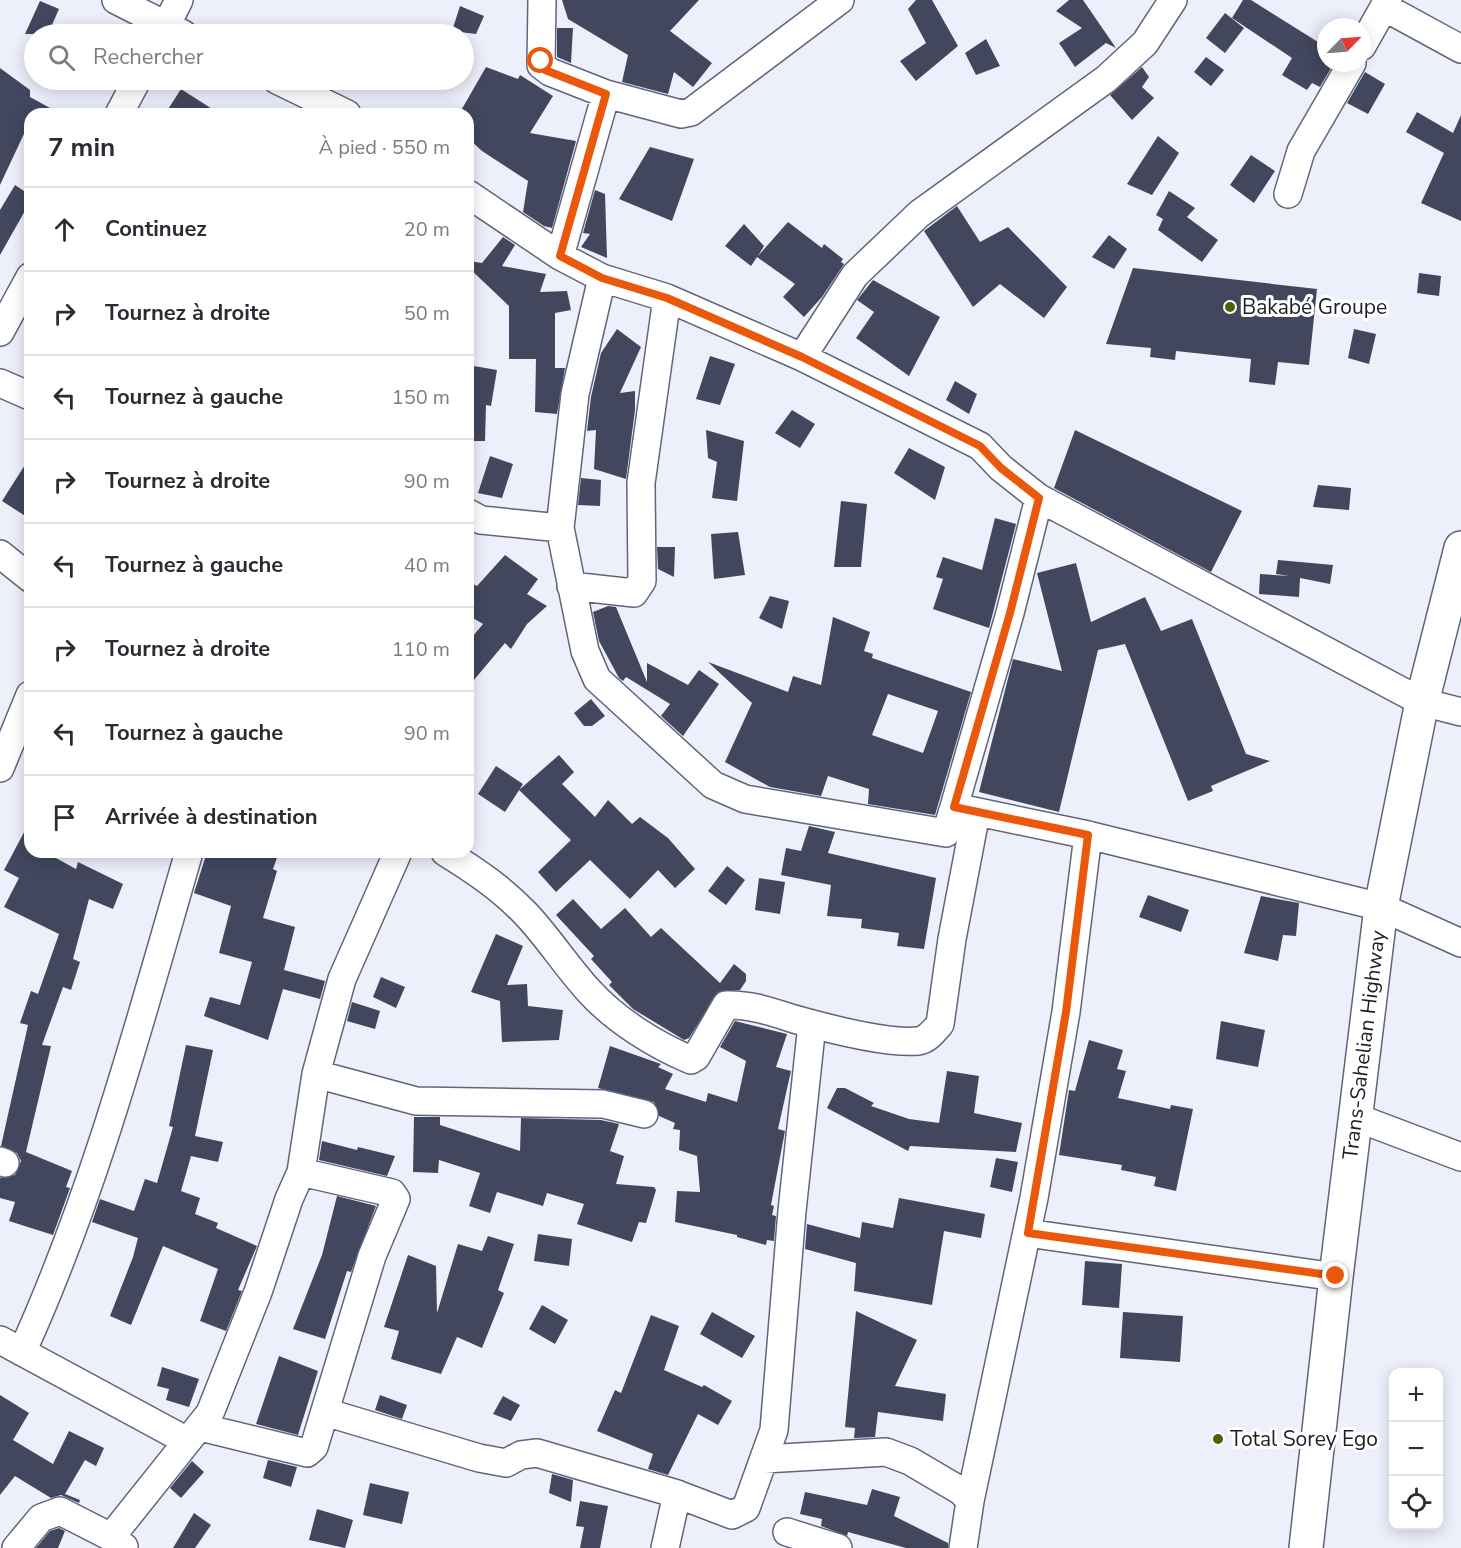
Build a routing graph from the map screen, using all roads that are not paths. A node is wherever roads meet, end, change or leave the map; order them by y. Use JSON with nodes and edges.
{"nodes":[{"id":1,"x":116,"y":0,"type":"edge"},
{"id":2,"x":179,"y":0,"type":"edge"},
{"id":3,"x":542,"y":0,"type":"edge"},
{"id":4,"x":1173,"y":0,"type":"edge"},
{"id":5,"x":838,"y":1,"type":"edge"},
{"id":6,"x":1386,"y":4,"type":"edge"},
{"id":7,"x":156,"y":24,"type":"edge"},
{"id":8,"x":172,"y":24,"type":"edge"},
{"id":9,"x":1371,"y":30,"type":"edge"},
{"id":10,"x":1461,"y":49,"type":"edge"},
{"id":11,"x":1347,"y":72,"type":"edge"},
{"id":12,"x":132,"y":90,"type":"edge"},
{"id":13,"x":298,"y":90,"type":"edge"},
{"id":14,"x":606,"y":94,"type":"junction"},
{"id":15,"x":122,"y":108,"type":"edge"},
{"id":16,"x":335,"y":108,"type":"edge"},
{"id":17,"x":1288,"y":194,"type":"dead end"},
{"id":18,"x":474,"y":198,"type":"edge"},
{"id":19,"x":560,"y":256,"type":"junction"},
{"id":20,"x":602,"y":278,"type":"junction"},
{"id":21,"x":24,"y":288,"type":"edge"},
{"id":22,"x":667,"y":298,"type":"junction"},
{"id":23,"x":0,"y":332,"type":"edge"},
{"id":24,"x":802,"y":357,"type":"junction"},
{"id":25,"x":0,"y":383,"type":"edge"},
{"id":26,"x":24,"y":393,"type":"edge"},
{"id":27,"x":1039,"y":498,"type":"junction"},
{"id":28,"x":474,"y":516,"type":"edge"},
{"id":29,"x":560,"y":528,"type":"junction"},
{"id":30,"x":1461,"y":548,"type":"edge"},
{"id":31,"x":0,"y":554,"type":"edge"},
{"id":32,"x":24,"y":573,"type":"edge"},
{"id":33,"x":571,"y":586,"type":"junction"},
{"id":34,"x":1422,"y":702,"type":"junction"},
{"id":35,"x":24,"y":710,"type":"edge"},
{"id":36,"x":1461,"y":712,"type":"edge"},
{"id":37,"x":0,"y":768,"type":"edge"},
{"id":38,"x":965,"y":810,"type":"junction"},
{"id":39,"x":1088,"y":835,"type":"junction"},
{"id":40,"x":187,"y":858,"type":"edge"},
{"id":41,"x":395,"y":858,"type":"edge"},
{"id":42,"x":455,"y":858,"type":"edge"},
{"id":43,"x":1381,"y":907,"type":"junction"},
{"id":44,"x":1461,"y":943,"type":"edge"},
{"id":45,"x":812,"y":1024,"type":"junction"},
{"id":46,"x":316,"y":1074,"type":"junction"},
{"id":47,"x":644,"y":1114,"type":"dead end"},
{"id":48,"x":1355,"y":1117,"type":"junction"},
{"id":49,"x":1461,"y":1156,"type":"edge"},
{"id":50,"x":301,"y":1172,"type":"junction"},
{"id":51,"x":1028,"y":1233,"type":"junction"},
{"id":52,"x":1336,"y":1276,"type":"junction"},
{"id":53,"x":11,"y":1346,"type":"edge"},
{"id":54,"x":325,"y":1412,"type":"junction"},
{"id":55,"x":194,"y":1434,"type":"junction"},
{"id":56,"x":764,"y":1459,"type":"junction"},
{"id":57,"x":677,"y":1494,"type":"junction"},
{"id":58,"x":970,"y":1501,"type":"junction"},
{"id":59,"x":787,"y":1532,"type":"dead end"},
{"id":60,"x":118,"y":1542,"type":"edge"},
{"id":61,"x":15,"y":1548,"type":"edge"},
{"id":62,"x":665,"y":1548,"type":"edge"},
{"id":63,"x":838,"y":1548,"type":"edge"},
{"id":64,"x":963,"y":1548,"type":"edge"},
{"id":65,"x":1306,"y":1548,"type":"edge"}],
"edges":[{"from":1,"to":7,"type":"street"},
{"from":2,"to":8,"type":"street"},
{"from":3,"to":14,"type":"street"},
{"from":4,"to":24,"type":"street"},
{"from":5,"to":14,"type":"street"},
{"from":6,"to":9,"type":"street"},
{"from":6,"to":10,"type":"street"},
{"from":11,"to":17,"type":"street"},
{"from":12,"to":15,"type":"street"},
{"from":13,"to":16,"type":"street"},
{"from":14,"to":19,"type":"street"},
{"from":18,"to":19,"type":"street"},
{"from":19,"to":20,"type":"street"},
{"from":20,"to":22,"type":"street"},
{"from":20,"to":29,"type":"street"},
{"from":21,"to":23,"type":"street"},
{"from":22,"to":24,"type":"street"},
{"from":22,"to":33,"type":"street"},
{"from":24,"to":27,"type":"street"},
{"from":25,"to":26,"type":"street"},
{"from":27,"to":34,"type":"street"},
{"from":27,"to":38,"type":"street"},
{"from":28,"to":29,"type":"street"},
{"from":29,"to":33,"type":"street"},
{"from":30,"to":34,"type":"highway","name":"Trans-Sahelian Highway"},
{"from":31,"to":32,"type":"street"},
{"from":33,"to":38,"type":"street"},
{"from":34,"to":36,"type":"street"},
{"from":34,"to":43,"type":"highway","name":"Trans-Sahelian Highway"},
{"from":35,"to":37,"type":"street"},
{"from":38,"to":39,"type":"street"},
{"from":38,"to":45,"type":"street"},
{"from":39,"to":43,"type":"street"},
{"from":39,"to":51,"type":"street"},
{"from":40,"to":53,"type":"street"},
{"from":41,"to":46,"type":"street"},
{"from":42,"to":45,"type":"street"},
{"from":43,"to":44,"type":"street"},
{"from":43,"to":48,"type":"highway","name":"Trans-Sahelian Highway"},
{"from":45,"to":56,"type":"street"},
{"from":46,"to":47,"type":"street"},
{"from":46,"to":50,"type":"street"},
{"from":48,"to":49,"type":"street"},
{"from":48,"to":52,"type":"highway","name":"Trans-Sahelian Highway"},
{"from":50,"to":54,"type":"street"},
{"from":50,"to":55,"type":"street"},
{"from":51,"to":52,"type":"street"},
{"from":51,"to":58,"type":"street"},
{"from":52,"to":65,"type":"highway","name":"Trans-Sahelian Highway"},
{"from":53,"to":55,"type":"street"},
{"from":54,"to":55,"type":"street"},
{"from":54,"to":57,"type":"street"},
{"from":55,"to":60,"type":"street"},
{"from":56,"to":57,"type":"street"},
{"from":56,"to":58,"type":"street"},
{"from":57,"to":62,"type":"street"},
{"from":58,"to":64,"type":"street"},
{"from":59,"to":63,"type":"street"},
{"from":60,"to":61,"type":"street"}]}
